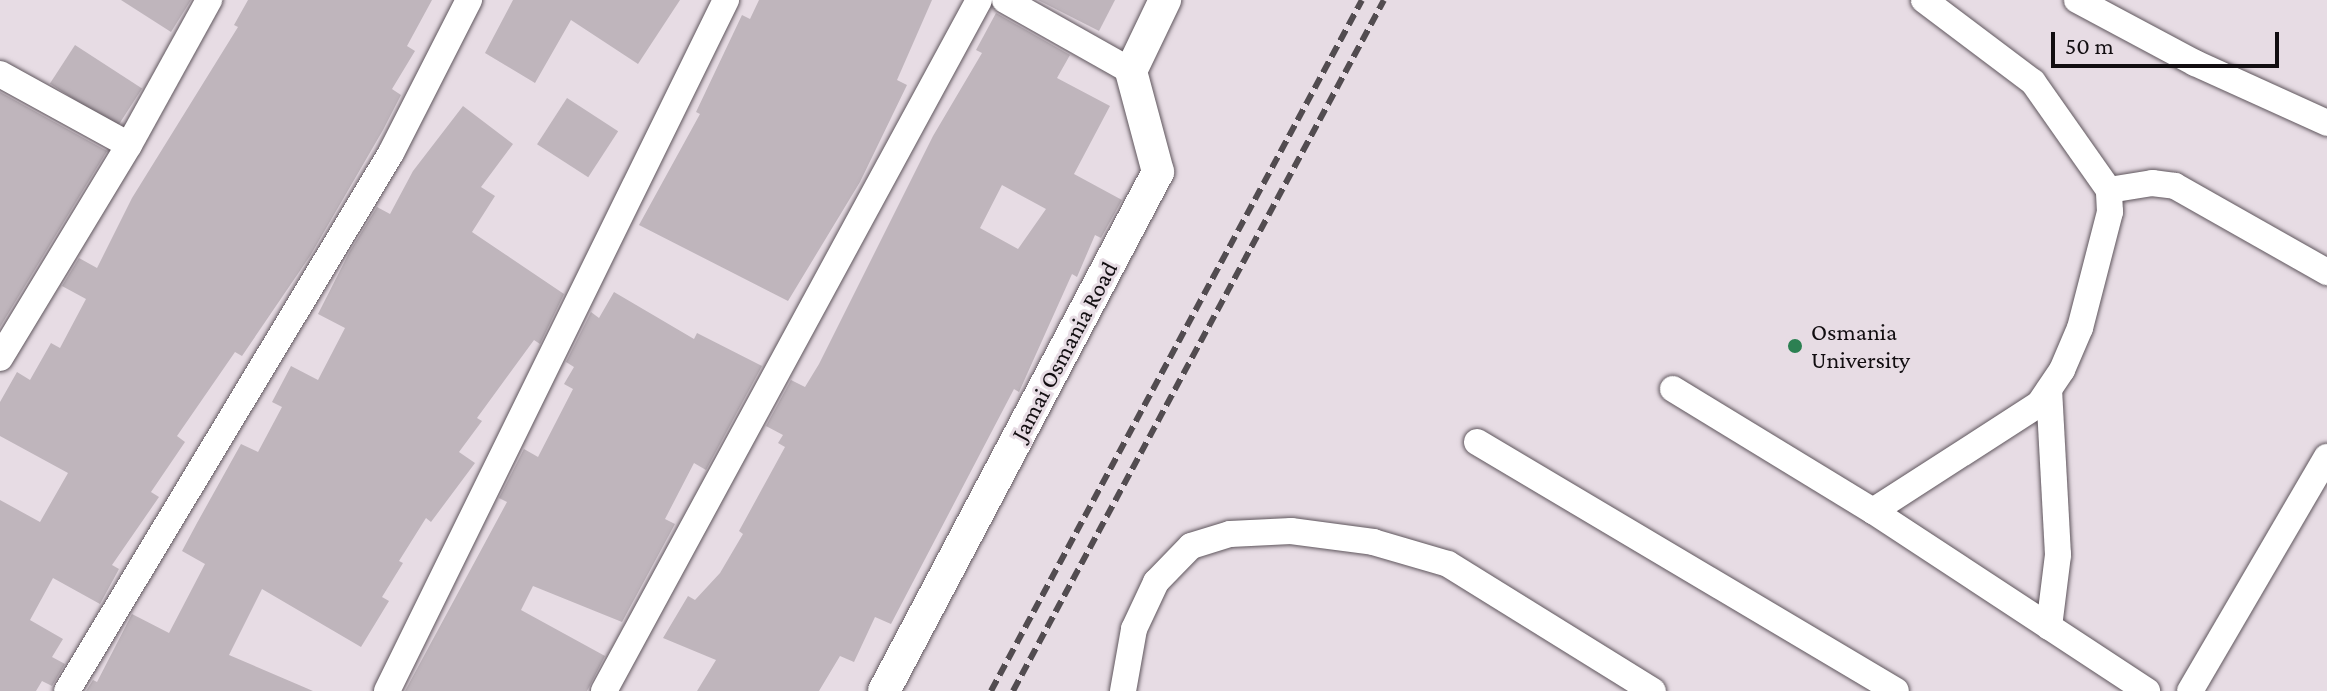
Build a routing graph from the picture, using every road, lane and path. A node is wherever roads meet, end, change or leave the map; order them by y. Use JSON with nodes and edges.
{"nodes":[{"id":1,"x":209,"y":0,"type":"edge"},
{"id":2,"x":469,"y":0,"type":"edge"},
{"id":3,"x":726,"y":0,"type":"edge"},
{"id":4,"x":979,"y":0,"type":"edge"},
{"id":5,"x":1005,"y":0,"type":"edge"},
{"id":6,"x":1165,"y":0,"type":"edge"},
{"id":7,"x":1924,"y":0,"type":"edge"},
{"id":8,"x":2077,"y":0,"type":"edge"},
{"id":9,"x":1131,"y":71,"type":"junction"},
{"id":10,"x":0,"y":74,"type":"edge"},
{"id":11,"x":2327,"y":123,"type":"edge"},
{"id":12,"x":129,"y":145,"type":"junction"},
{"id":13,"x":2109,"y":190,"type":"junction"},
{"id":14,"x":2327,"y":272,"type":"edge"},
{"id":15,"x":0,"y":358,"type":"edge"},
{"id":16,"x":1673,"y":389,"type":"dead end"},
{"id":17,"x":2049,"y":390,"type":"junction"},
{"id":18,"x":1477,"y":442,"type":"dead end"},
{"id":19,"x":2327,"y":457,"type":"edge"},
{"id":20,"x":1873,"y":511,"type":"junction"},
{"id":21,"x":2049,"y":627,"type":"junction"},
{"id":22,"x":67,"y":691,"type":"edge"},
{"id":23,"x":387,"y":691,"type":"edge"},
{"id":24,"x":604,"y":691,"type":"edge"},
{"id":25,"x":884,"y":691,"type":"edge"},
{"id":26,"x":1123,"y":691,"type":"edge"},
{"id":27,"x":1653,"y":691,"type":"edge"},
{"id":28,"x":1895,"y":691,"type":"edge"},
{"id":29,"x":2147,"y":691,"type":"edge"},
{"id":30,"x":2190,"y":691,"type":"edge"}],
"edges":[{"from":1,"to":12,"type":"street"},
{"from":2,"to":22,"type":"street"},
{"from":3,"to":23,"type":"street"},
{"from":4,"to":24,"type":"street"},
{"from":5,"to":9,"type":"street"},
{"from":6,"to":9,"type":"street"},
{"from":7,"to":13,"type":"street"},
{"from":8,"to":11,"type":"street"},
{"from":9,"to":25,"type":"street","name":"Jamai Osmania Road"},
{"from":10,"to":12,"type":"street"},
{"from":12,"to":15,"type":"street"},
{"from":13,"to":14,"type":"street"},
{"from":13,"to":17,"type":"street"},
{"from":16,"to":20,"type":"street"},
{"from":17,"to":20,"type":"street"},
{"from":17,"to":21,"type":"street"},
{"from":18,"to":28,"type":"street"},
{"from":19,"to":30,"type":"street"},
{"from":20,"to":21,"type":"street"},
{"from":21,"to":29,"type":"street"},
{"from":26,"to":27,"type":"street"}]}
